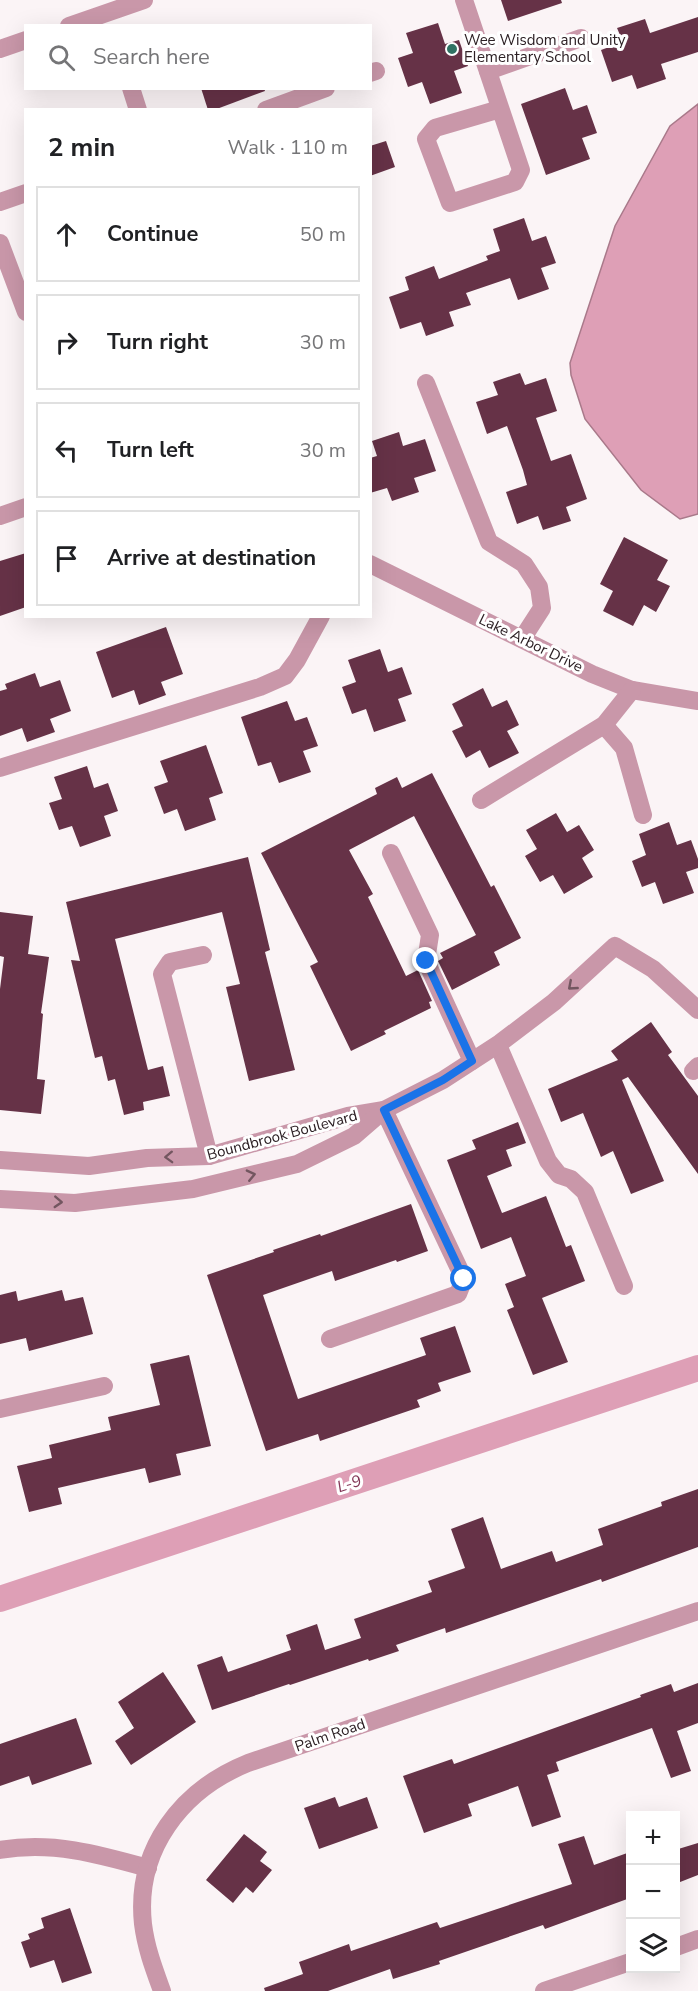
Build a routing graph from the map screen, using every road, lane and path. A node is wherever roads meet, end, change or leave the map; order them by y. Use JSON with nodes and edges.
{"nodes":[{"id":1,"x":144,"y":0,"type":"edge"},
{"id":2,"x":464,"y":0,"type":"edge"},
{"id":3,"x":75,"y":24,"type":"edge"},
{"id":4,"x":581,"y":38,"type":"dead end"},
{"id":5,"x":24,"y":41,"type":"edge"},
{"id":6,"x":0,"y":49,"type":"edge"},
{"id":7,"x":488,"y":72,"type":"junction"},
{"id":8,"x":132,"y":90,"type":"edge"},
{"id":9,"x":321,"y":90,"type":"edge"},
{"id":10,"x":137,"y":108,"type":"edge"},
{"id":11,"x":271,"y":108,"type":"edge"},
{"id":12,"x":500,"y":109,"type":"junction"},
{"id":13,"x":24,"y":194,"type":"edge"},
{"id":14,"x":0,"y":202,"type":"edge"},
{"id":15,"x":0,"y":243,"type":"edge"},
{"id":16,"x":24,"y":309,"type":"edge"},
{"id":17,"x":426,"y":383,"type":"dead end"},
{"id":18,"x":24,"y":508,"type":"edge"},
{"id":19,"x":0,"y":516,"type":"edge"},
{"id":20,"x":372,"y":565,"type":"edge"},
{"id":21,"x":320,"y":618,"type":"edge"},
{"id":22,"x":522,"y":639,"type":"junction"},
{"id":23,"x":632,"y":690,"type":"junction"},
{"id":24,"x":698,"y":700,"type":"edge"},
{"id":25,"x":604,"y":724,"type":"junction"},
{"id":26,"x":0,"y":768,"type":"edge"},
{"id":27,"x":481,"y":800,"type":"dead end"},
{"id":28,"x":644,"y":815,"type":"dead end"},
{"id":29,"x":391,"y":853,"type":"dead end"},
{"id":30,"x":203,"y":955,"type":"dead end"},
{"id":31,"x":698,"y":1010,"type":"edge"},
{"id":32,"x":498,"y":1045,"type":"junction"},
{"id":33,"x":472,"y":1061,"type":"junction"},
{"id":34,"x":384,"y":1110,"type":"junction"},
{"id":35,"x":209,"y":1156,"type":"junction"},
{"id":36,"x":0,"y":1160,"type":"edge"},
{"id":37,"x":0,"y":1199,"type":"edge"},
{"id":38,"x":624,"y":1286,"type":"dead end"},
{"id":39,"x":330,"y":1339,"type":"dead end"},
{"id":40,"x":104,"y":1386,"type":"dead end"},
{"id":41,"x":0,"y":1409,"type":"edge"},
{"id":42,"x":698,"y":1611,"type":"edge"},
{"id":43,"x":0,"y":1850,"type":"edge"},
{"id":44,"x":148,"y":1868,"type":"junction"},
{"id":45,"x":698,"y":1939,"type":"edge"},
{"id":46,"x":680,"y":1945,"type":"edge"},
{"id":47,"x":626,"y":1963,"type":"edge"},
{"id":48,"x":162,"y":1991,"type":"edge"},
{"id":49,"x":544,"y":1991,"type":"edge"}],
"edges":[{"from":1,"to":3,"type":"street"},
{"from":2,"to":7,"type":"street"},
{"from":4,"to":7,"type":"street"},
{"from":5,"to":6,"type":"street"},
{"from":7,"to":12,"type":"street"},
{"from":8,"to":10,"type":"street"},
{"from":9,"to":11,"type":"street"},
{"from":12,"to":12,"type":"street"},
{"from":13,"to":14,"type":"street"},
{"from":15,"to":16,"type":"street"},
{"from":17,"to":22,"type":"street"},
{"from":18,"to":19,"type":"street"},
{"from":20,"to":22,"type":"street","name":"Lake Arbor Drive"},
{"from":21,"to":26,"type":"street"},
{"from":22,"to":23,"type":"street","name":"Lake Arbor Drive"},
{"from":23,"to":24,"type":"street","name":"Lake Arbor Drive"},
{"from":23,"to":25,"type":"street"},
{"from":25,"to":27,"type":"street"},
{"from":25,"to":28,"type":"street"},
{"from":29,"to":33,"type":"street"},
{"from":30,"to":35,"type":"street"},
{"from":31,"to":32,"type":"street","name":"Boundbrook Boulevard","one_way":true},
{"from":32,"to":33,"type":"street","name":"Boundbrook Boulevard"},
{"from":32,"to":38,"type":"street"},
{"from":33,"to":34,"type":"street","name":"Boundbrook Boulevard"},
{"from":34,"to":35,"type":"street","name":"Boundbrook Boulevard"},
{"from":37,"to":34,"type":"street","name":"Boundbrook Boulevard","one_way":true},
{"from":34,"to":39,"type":"street"},
{"from":35,"to":36,"type":"street","name":"Boundbrook Boulevard","one_way":true},
{"from":40,"to":41,"type":"street"},
{"from":42,"to":44,"type":"street","name":"Palm Road"},
{"from":43,"to":44,"type":"street"},
{"from":44,"to":48,"type":"street","name":"Palm Road"},
{"from":45,"to":46,"type":"street"},
{"from":47,"to":49,"type":"street"}]}
